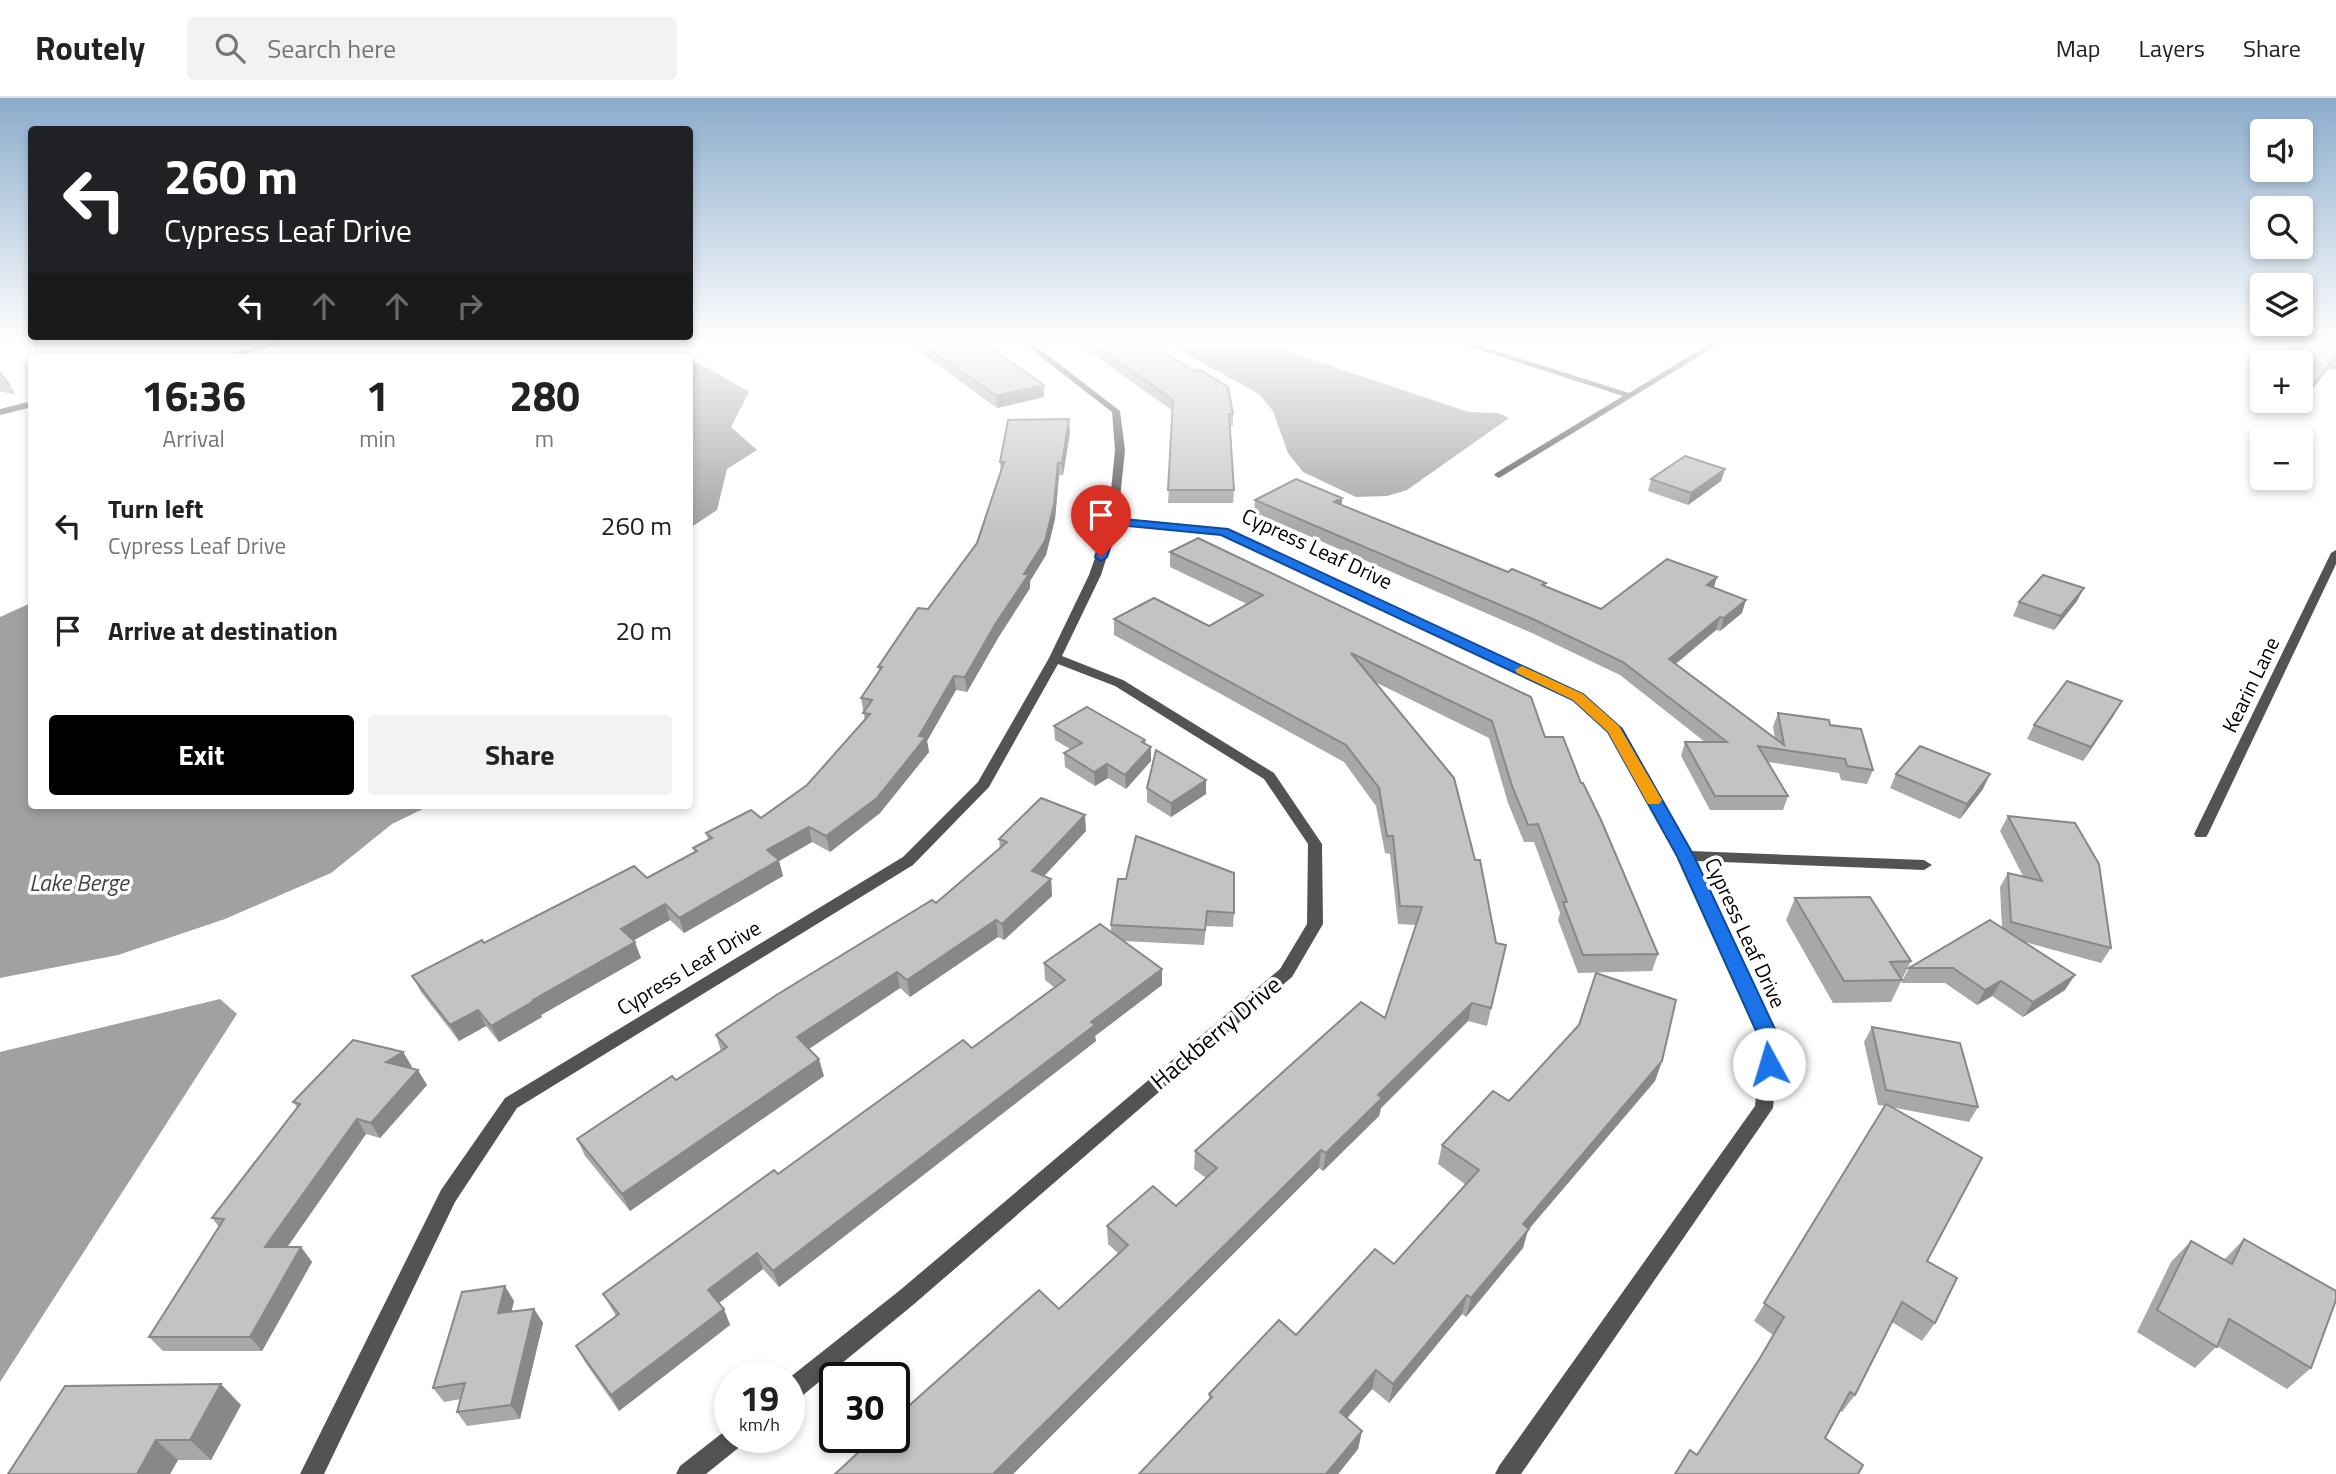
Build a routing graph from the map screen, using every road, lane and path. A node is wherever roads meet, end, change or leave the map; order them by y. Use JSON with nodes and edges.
{"nodes":[{"id":1,"x":1107,"y":404,"type":"edge"},
{"id":2,"x":1616,"y":404,"type":"edge"},
{"id":3,"x":28,"y":405,"type":"edge"},
{"id":4,"x":0,"y":412,"type":"edge"},
{"id":5,"x":1499,"y":475,"type":"dead end"},
{"id":6,"x":1113,"y":521,"type":"junction"},
{"id":7,"x":2336,"y":553,"type":"edge"},
{"id":8,"x":1055,"y":658,"type":"junction"},
{"id":9,"x":2201,"y":834,"type":"dead end"},
{"id":10,"x":1685,"y":856,"type":"junction"},
{"id":11,"x":1924,"y":865,"type":"dead end"},
{"id":12,"x":805,"y":1379,"type":"edge"},
{"id":13,"x":714,"y":1453,"type":"edge"},
{"id":14,"x":312,"y":1474,"type":"edge"},
{"id":15,"x":688,"y":1474,"type":"edge"},
{"id":16,"x":1507,"y":1474,"type":"edge"}],
"edges":[{"from":1,"to":6,"type":"street","name":"Cypress Leaf Drive"},
{"from":2,"to":5,"type":"street"},
{"from":3,"to":4,"type":"street"},
{"from":6,"to":8,"type":"street","name":"Cypress Leaf Drive"},
{"from":6,"to":10,"type":"street","name":"Cypress Leaf Drive"},
{"from":7,"to":9,"type":"street","name":"Kearin Lane"},
{"from":8,"to":12,"type":"street","name":"Hackberry Drive"},
{"from":8,"to":14,"type":"street","name":"Cypress Leaf Drive"},
{"from":10,"to":11,"type":"street"},
{"from":10,"to":16,"type":"street","name":"Cypress Leaf Drive"},
{"from":13,"to":15,"type":"street"}]}
